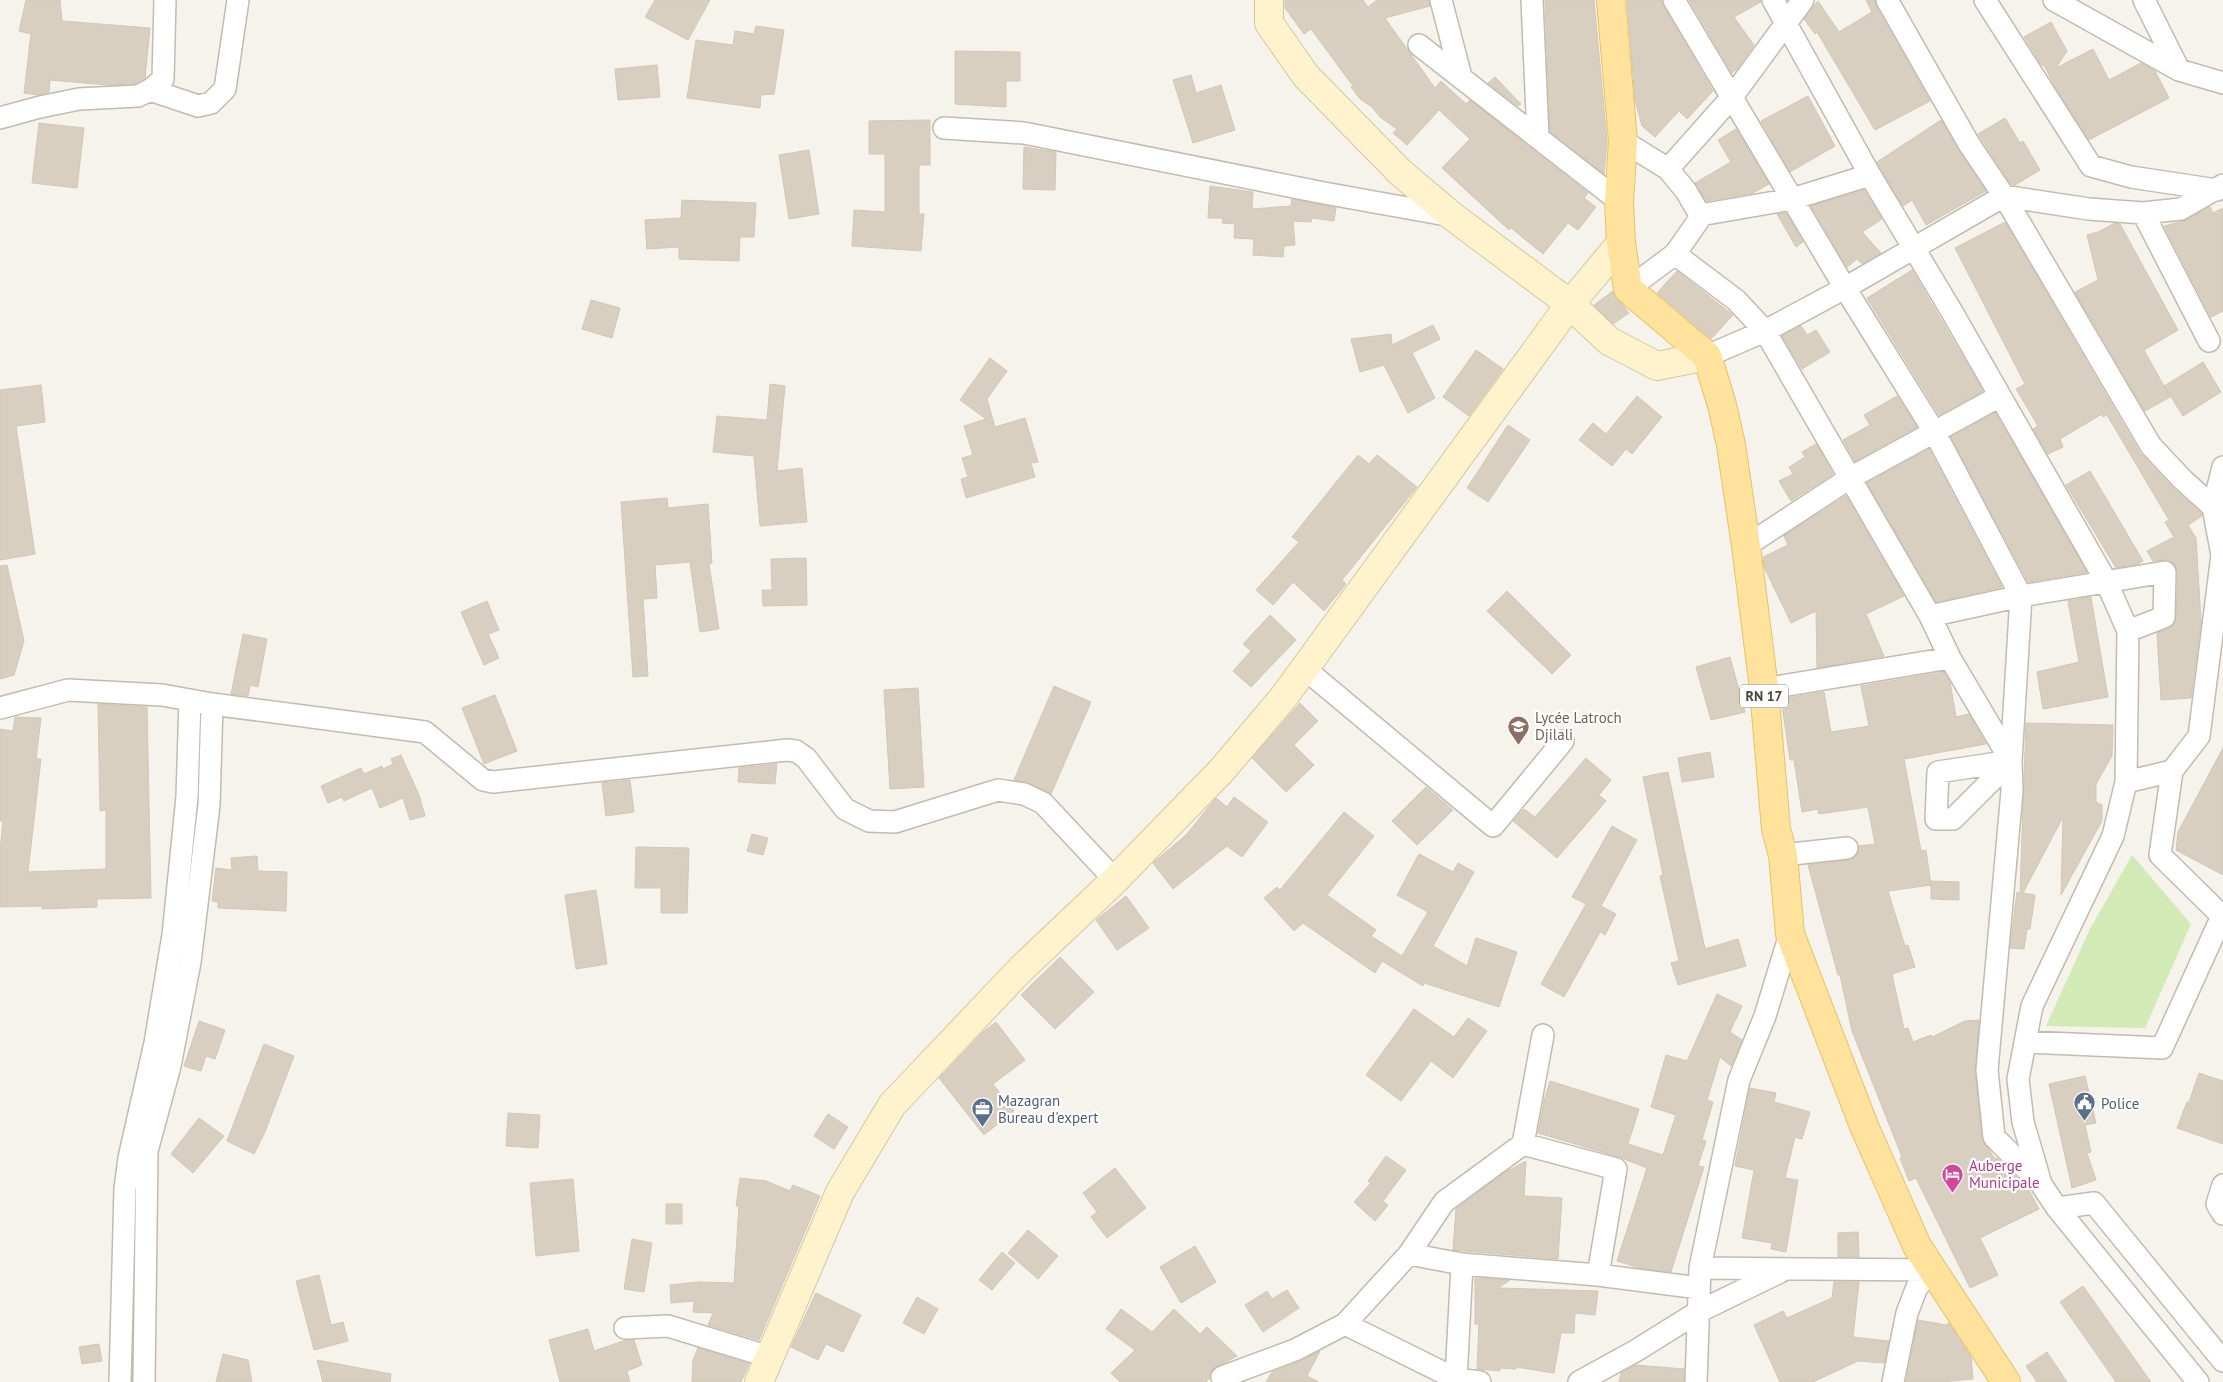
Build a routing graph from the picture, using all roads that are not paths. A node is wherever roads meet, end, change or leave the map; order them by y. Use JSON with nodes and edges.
{"nodes":[{"id":1,"x":165,"y":0,"type":"edge"},
{"id":2,"x":238,"y":0,"type":"edge"},
{"id":3,"x":1268,"y":0,"type":"edge"},
{"id":4,"x":1441,"y":0,"type":"edge"},
{"id":5,"x":1532,"y":0,"type":"edge"},
{"id":6,"x":1611,"y":0,"type":"edge"},
{"id":7,"x":1674,"y":0,"type":"edge"},
{"id":8,"x":1774,"y":0,"type":"edge"},
{"id":9,"x":1803,"y":0,"type":"edge"},
{"id":10,"x":1887,"y":0,"type":"edge"},
{"id":11,"x":1985,"y":0,"type":"edge"},
{"id":12,"x":2054,"y":0,"type":"edge"},
{"id":13,"x":2144,"y":0,"type":"edge"},
{"id":14,"x":1786,"y":22,"type":"junction"},
{"id":15,"x":1419,"y":45,"type":"dead end"},
{"id":16,"x":2179,"y":70,"type":"junction"},
{"id":17,"x":1461,"y":77,"type":"junction"},
{"id":18,"x":2223,"y":83,"type":"edge"},
{"id":19,"x":150,"y":90,"type":"junction"},
{"id":20,"x":1732,"y":97,"type":"junction"},
{"id":21,"x":0,"y":118,"type":"edge"},
{"id":22,"x":944,"y":128,"type":"dead end"},
{"id":23,"x":1538,"y":137,"type":"junction"},
{"id":24,"x":1623,"y":141,"type":"junction"},
{"id":25,"x":1668,"y":169,"type":"junction"},
{"id":26,"x":1870,"y":175,"type":"junction"},
{"id":27,"x":2220,"y":187,"type":"edge"},
{"id":28,"x":2004,"y":196,"type":"junction"},
{"id":29,"x":1792,"y":199,"type":"junction"},
{"id":30,"x":1619,"y":201,"type":"junction"},
{"id":31,"x":2143,"y":213,"type":"junction"},
{"id":32,"x":1700,"y":215,"type":"junction"},
{"id":33,"x":1452,"y":216,"type":"junction"},
{"id":34,"x":1621,"y":243,"type":"junction"},
{"id":35,"x":1913,"y":249,"type":"junction"},
{"id":36,"x":1675,"y":254,"type":"junction"},
{"id":37,"x":1845,"y":288,"type":"junction"},
{"id":38,"x":1628,"y":289,"type":"junction"},
{"id":39,"x":1570,"y":304,"type":"junction"},
{"id":40,"x":1765,"y":331,"type":"junction"},
{"id":41,"x":2209,"y":341,"type":"dead end"},
{"id":42,"x":1706,"y":356,"type":"junction"},
{"id":43,"x":2000,"y":396,"type":"junction"},
{"id":44,"x":1935,"y":433,"type":"junction"},
{"id":45,"x":2223,"y":467,"type":"edge"},
{"id":46,"x":1850,"y":478,"type":"junction"},
{"id":47,"x":2213,"y":507,"type":"junction"},
{"id":48,"x":1746,"y":546,"type":"junction"},
{"id":49,"x":2222,"y":555,"type":"edge"},
{"id":50,"x":2106,"y":581,"type":"junction"},
{"id":51,"x":2021,"y":596,"type":"junction"},
{"id":52,"x":1930,"y":616,"type":"junction"},
{"id":53,"x":2128,"y":631,"type":"junction"},
{"id":54,"x":1950,"y":658,"type":"junction"},
{"id":55,"x":1305,"y":669,"type":"junction"},
{"id":56,"x":1764,"y":689,"type":"junction"},
{"id":57,"x":190,"y":700,"type":"junction"},
{"id":58,"x":212,"y":704,"type":"junction"},
{"id":59,"x":0,"y":708,"type":"edge"},
{"id":60,"x":1563,"y":741,"type":"dead end"},
{"id":61,"x":2010,"y":761,"type":"junction"},
{"id":62,"x":2172,"y":771,"type":"junction"},
{"id":63,"x":2126,"y":782,"type":"junction"},
{"id":64,"x":1847,"y":848,"type":"dead end"},
{"id":65,"x":1783,"y":855,"type":"junction"},
{"id":66,"x":1115,"y":880,"type":"junction"},
{"id":67,"x":2222,"y":915,"type":"edge"},
{"id":68,"x":1790,"y":934,"type":"junction"},
{"id":69,"x":1543,"y":1035,"type":"dead end"},
{"id":70,"x":2026,"y":1042,"type":"junction"},
{"id":71,"x":1524,"y":1144,"type":"junction"},
{"id":72,"x":2041,"y":1184,"type":"junction"},
{"id":73,"x":2223,"y":1185,"type":"edge"},
{"id":74,"x":2057,"y":1208,"type":"junction"},
{"id":75,"x":2223,"y":1214,"type":"edge"},
{"id":76,"x":1408,"y":1254,"type":"junction"},
{"id":77,"x":1462,"y":1264,"type":"junction"},
{"id":78,"x":1783,"y":1270,"type":"junction"},
{"id":79,"x":1933,"y":1270,"type":"junction"},
{"id":80,"x":1598,"y":1275,"type":"junction"},
{"id":81,"x":1700,"y":1278,"type":"junction"},
{"id":82,"x":1698,"y":1312,"type":"junction"},
{"id":83,"x":1345,"y":1324,"type":"junction"},
{"id":84,"x":625,"y":1328,"type":"dead end"},
{"id":85,"x":770,"y":1357,"type":"junction"},
{"id":86,"x":2223,"y":1361,"type":"edge"},
{"id":87,"x":1222,"y":1377,"type":"dead end"},
{"id":88,"x":1456,"y":1378,"type":"junction"},
{"id":89,"x":120,"y":1382,"type":"edge"},
{"id":90,"x":144,"y":1382,"type":"edge"},
{"id":91,"x":759,"y":1382,"type":"edge"},
{"id":92,"x":1480,"y":1382,"type":"edge"},
{"id":93,"x":1579,"y":1382,"type":"edge"},
{"id":94,"x":1696,"y":1382,"type":"edge"},
{"id":95,"x":1893,"y":1382,"type":"edge"},
{"id":96,"x":2006,"y":1382,"type":"edge"},
{"id":97,"x":2198,"y":1382,"type":"edge"}],
"edges":[{"from":1,"to":19,"type":"street"},
{"from":2,"to":19,"type":"street"},
{"from":3,"to":33,"type":"main road"},
{"from":4,"to":17,"type":"street"},
{"from":5,"to":23,"type":"street"},
{"from":6,"to":24,"type":"main road"},
{"from":7,"to":20,"type":"street"},
{"from":8,"to":14,"type":"street"},
{"from":9,"to":14,"type":"street"},
{"from":10,"to":28,"type":"street"},
{"from":11,"to":27,"type":"street"},
{"from":12,"to":16,"type":"street"},
{"from":13,"to":16,"type":"street"},
{"from":14,"to":20,"type":"street"},
{"from":14,"to":26,"type":"street"},
{"from":15,"to":17,"type":"street"},
{"from":16,"to":18,"type":"street"},
{"from":17,"to":23,"type":"street"},
{"from":19,"to":21,"type":"street"},
{"from":20,"to":25,"type":"street"},
{"from":20,"to":29,"type":"street"},
{"from":22,"to":33,"type":"street"},
{"from":23,"to":30,"type":"street"},
{"from":24,"to":25,"type":"street"},
{"from":24,"to":30,"type":"main road"},
{"from":25,"to":32,"type":"street"},
{"from":26,"to":29,"type":"street"},
{"from":26,"to":35,"type":"street"},
{"from":27,"to":31,"type":"street"},
{"from":28,"to":31,"type":"street"},
{"from":28,"to":35,"type":"street"},
{"from":28,"to":47,"type":"street"},
{"from":29,"to":32,"type":"street"},
{"from":29,"to":37,"type":"street"},
{"from":30,"to":34,"type":"main road"},
{"from":31,"to":41,"type":"street"},
{"from":32,"to":36,"type":"street"},
{"from":33,"to":39,"type":"main road"},
{"from":34,"to":38,"type":"main road"},
{"from":34,"to":39,"type":"main road"},
{"from":35,"to":37,"type":"street"},
{"from":35,"to":43,"type":"street"},
{"from":36,"to":38,"type":"street"},
{"from":36,"to":40,"type":"street"},
{"from":37,"to":40,"type":"street"},
{"from":37,"to":44,"type":"street"},
{"from":38,"to":42,"type":"main road"},
{"from":39,"to":42,"type":"main road"},
{"from":39,"to":55,"type":"main road"},
{"from":40,"to":42,"type":"street"},
{"from":40,"to":46,"type":"street"},
{"from":42,"to":48,"type":"main road","number":"RN 17"},
{"from":43,"to":44,"type":"street"},
{"from":43,"to":50,"type":"street"},
{"from":44,"to":46,"type":"street"},
{"from":44,"to":51,"type":"street"},
{"from":45,"to":47,"type":"street"},
{"from":46,"to":48,"type":"street"},
{"from":46,"to":52,"type":"street"},
{"from":47,"to":49,"type":"street"},
{"from":48,"to":56,"type":"main road","number":"RN 17"},
{"from":49,"to":62,"type":"street"},
{"from":50,"to":51,"type":"street"},
{"from":50,"to":53,"type":"street"},
{"from":50,"to":53,"type":"street"},
{"from":51,"to":52,"type":"street"},
{"from":51,"to":61,"type":"street"},
{"from":52,"to":54,"type":"street"},
{"from":53,"to":63,"type":"street"},
{"from":54,"to":56,"type":"street"},
{"from":54,"to":61,"type":"street"},
{"from":55,"to":60,"type":"street"},
{"from":55,"to":66,"type":"main road"},
{"from":56,"to":65,"type":"main road","number":"RN 17"},
{"from":57,"to":58,"type":"street"},
{"from":57,"to":59,"type":"street"},
{"from":57,"to":89,"type":"street"},
{"from":58,"to":66,"type":"street"},
{"from":58,"to":90,"type":"street"},
{"from":61,"to":72,"type":"street"},
{"from":62,"to":63,"type":"street"},
{"from":62,"to":67,"type":"street"},
{"from":63,"to":70,"type":"street"},
{"from":64,"to":65,"type":"street"},
{"from":65,"to":68,"type":"main road","number":"RN 17"},
{"from":66,"to":85,"type":"main road"},
{"from":67,"to":70,"type":"street"},
{"from":68,"to":79,"type":"main road","number":"RN 17"},
{"from":68,"to":81,"type":"street"},
{"from":69,"to":71,"type":"street"},
{"from":70,"to":72,"type":"street"},
{"from":71,"to":76,"type":"street"},
{"from":71,"to":80,"type":"street"},
{"from":72,"to":74,"type":"street"},
{"from":73,"to":75,"type":"street"},
{"from":74,"to":86,"type":"street"},
{"from":74,"to":97,"type":"street"},
{"from":76,"to":77,"type":"street"},
{"from":76,"to":83,"type":"street"},
{"from":77,"to":80,"type":"street"},
{"from":77,"to":88,"type":"street"},
{"from":78,"to":79,"type":"street"},
{"from":78,"to":81,"type":"street"},
{"from":78,"to":82,"type":"street"},
{"from":79,"to":95,"type":"street"},
{"from":79,"to":96,"type":"main road","number":"RN 17"},
{"from":80,"to":81,"type":"street"},
{"from":81,"to":82,"type":"street"},
{"from":82,"to":93,"type":"street"},
{"from":82,"to":94,"type":"street"},
{"from":83,"to":87,"type":"street"},
{"from":83,"to":88,"type":"street"},
{"from":84,"to":85,"type":"street"},
{"from":85,"to":91,"type":"main road"},
{"from":88,"to":92,"type":"street"}]}
